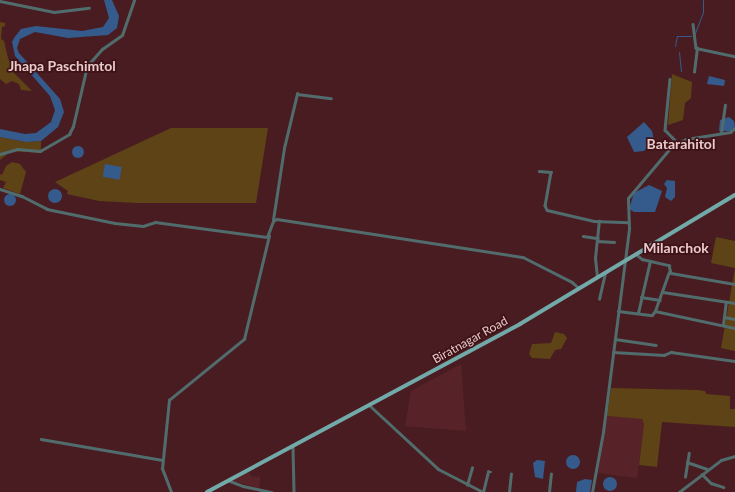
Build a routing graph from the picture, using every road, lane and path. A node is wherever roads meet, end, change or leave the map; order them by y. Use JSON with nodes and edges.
{"nodes":[{"id":1,"x":134,"y":0,"type":"edge"},
{"id":2,"x":0,"y":1,"type":"edge"},
{"id":3,"x":89,"y":8,"type":"dead end"},
{"id":4,"x":693,"y":24,"type":"dead end"},
{"id":5,"x":697,"y":48,"type":"junction"},
{"id":6,"x":735,"y":56,"type":"edge"},
{"id":7,"x":694,"y":72,"type":"dead end"},
{"id":8,"x":670,"y":79,"type":"dead end"},
{"id":9,"x":331,"y":98,"type":"dead end"},
{"id":10,"x":725,"y":105,"type":"dead end"},
{"id":11,"x":735,"y":128,"type":"edge"},
{"id":12,"x":721,"y":133,"type":"junction"},
{"id":13,"x":678,"y":143,"type":"junction"},
{"id":14,"x":0,"y":154,"type":"edge"},
{"id":15,"x":539,"y":171,"type":"dead end"},
{"id":16,"x":0,"y":189,"type":"edge"},
{"id":17,"x":735,"y":195,"type":"edge"},
{"id":18,"x":272,"y":221,"type":"junction"},
{"id":19,"x":599,"y":221,"type":"junction"},
{"id":20,"x":628,"y":222,"type":"junction"},
{"id":21,"x":269,"y":236,"type":"junction"},
{"id":22,"x":583,"y":236,"type":"dead end"},
{"id":23,"x":598,"y":239,"type":"junction"},
{"id":24,"x":614,"y":242,"type":"dead end"},
{"id":25,"x":636,"y":254,"type":"junction"},
{"id":26,"x":624,"y":261,"type":"junction"},
{"id":27,"x":650,"y":261,"type":"junction"},
{"id":28,"x":669,"y":272,"type":"junction"},
{"id":29,"x":605,"y":273,"type":"junction"},
{"id":30,"x":597,"y":278,"type":"junction"},
{"id":31,"x":735,"y":284,"type":"edge"},
{"id":32,"x":580,"y":289,"type":"junction"},
{"id":33,"x":663,"y":292,"type":"junction"},
{"id":34,"x":642,"y":297,"type":"junction"},
{"id":35,"x":599,"y":299,"type":"dead end"},
{"id":36,"x":660,"y":300,"type":"junction"},
{"id":37,"x":726,"y":302,"type":"junction"},
{"id":38,"x":735,"y":304,"type":"edge"},
{"id":39,"x":618,"y":311,"type":"junction"},
{"id":40,"x":655,"y":311,"type":"junction"},
{"id":41,"x":638,"y":313,"type":"junction"},
{"id":42,"x":724,"y":317,"type":"junction"},
{"id":43,"x":735,"y":319,"type":"edge"},
{"id":44,"x":723,"y":326,"type":"junction"},
{"id":45,"x":735,"y":328,"type":"edge"},
{"id":46,"x":614,"y":339,"type":"junction"},
{"id":47,"x":656,"y":345,"type":"dead end"},
{"id":48,"x":612,"y":352,"type":"junction"},
{"id":49,"x":735,"y":361,"type":"edge"},
{"id":50,"x":370,"y":406,"type":"junction"},
{"id":51,"x":41,"y":439,"type":"dead end"},
{"id":52,"x":293,"y":447,"type":"junction"},
{"id":53,"x":689,"y":453,"type":"dead end"},
{"id":54,"x":735,"y":456,"type":"edge"},
{"id":55,"x":162,"y":460,"type":"junction"},
{"id":56,"x":687,"y":462,"type":"junction"},
{"id":57,"x":472,"y":468,"type":"dead end"},
{"id":58,"x":707,"y":469,"type":"junction"},
{"id":59,"x":491,"y":472,"type":"dead end"},
{"id":60,"x":702,"y":473,"type":"junction"},
{"id":61,"x":512,"y":474,"type":"dead end"},
{"id":62,"x":551,"y":474,"type":"dead end"},
{"id":63,"x":685,"y":477,"type":"dead end"},
{"id":64,"x":229,"y":480,"type":"junction"},
{"id":65,"x":467,"y":485,"type":"junction"},
{"id":66,"x":723,"y":487,"type":"dead end"},
{"id":67,"x":171,"y":492,"type":"edge"},
{"id":68,"x":207,"y":492,"type":"edge"},
{"id":69,"x":271,"y":492,"type":"edge"},
{"id":70,"x":294,"y":492,"type":"edge"},
{"id":71,"x":483,"y":492,"type":"edge"},
{"id":72,"x":509,"y":492,"type":"edge"},
{"id":73,"x":548,"y":492,"type":"edge"},
{"id":74,"x":592,"y":492,"type":"edge"},
{"id":75,"x":679,"y":492,"type":"edge"}],
"edges":[{"from":1,"to":14,"type":"street"},
{"from":2,"to":3,"type":"street"},
{"from":4,"to":5,"type":"street"},
{"from":5,"to":6,"type":"street"},
{"from":5,"to":7,"type":"street"},
{"from":8,"to":13,"type":"street"},
{"from":9,"to":18,"type":"street"},
{"from":10,"to":12,"type":"street"},
{"from":11,"to":12,"type":"street"},
{"from":12,"to":13,"type":"street"},
{"from":13,"to":20,"type":"street"},
{"from":15,"to":19,"type":"street"},
{"from":16,"to":21,"type":"street"},
{"from":17,"to":25,"type":"main road","name":"Biratnagar Road"},
{"from":18,"to":21,"type":"street"},
{"from":18,"to":32,"type":"street"},
{"from":19,"to":20,"type":"street"},
{"from":19,"to":23,"type":"street"},
{"from":20,"to":26,"type":"street"},
{"from":21,"to":55,"type":"street"},
{"from":22,"to":23,"type":"street"},
{"from":23,"to":24,"type":"street"},
{"from":23,"to":30,"type":"street"},
{"from":25,"to":26,"type":"main road","name":"Biratnagar Road"},
{"from":25,"to":27,"type":"street"},
{"from":26,"to":29,"type":"main road","name":"Biratnagar Road"},
{"from":26,"to":39,"type":"street"},
{"from":27,"to":28,"type":"street"},
{"from":27,"to":34,"type":"street"},
{"from":28,"to":31,"type":"street"},
{"from":28,"to":33,"type":"street"},
{"from":29,"to":30,"type":"main road","name":"Biratnagar Road"},
{"from":29,"to":35,"type":"street"},
{"from":30,"to":32,"type":"main road","name":"Biratnagar Road"},
{"from":32,"to":50,"type":"main road","name":"Biratnagar Road"},
{"from":33,"to":36,"type":"street"},
{"from":33,"to":37,"type":"street"},
{"from":34,"to":36,"type":"street"},
{"from":34,"to":41,"type":"street"},
{"from":36,"to":40,"type":"street"},
{"from":37,"to":38,"type":"street"},
{"from":37,"to":42,"type":"street"},
{"from":39,"to":41,"type":"street"},
{"from":39,"to":46,"type":"street"},
{"from":40,"to":41,"type":"street"},
{"from":40,"to":44,"type":"street"},
{"from":42,"to":43,"type":"street"},
{"from":42,"to":44,"type":"street"},
{"from":44,"to":45,"type":"street"},
{"from":46,"to":47,"type":"street"},
{"from":46,"to":48,"type":"street"},
{"from":48,"to":49,"type":"street"},
{"from":48,"to":74,"type":"street"},
{"from":50,"to":52,"type":"main road","name":"Biratnagar Road"},
{"from":50,"to":65,"type":"street"},
{"from":51,"to":55,"type":"street"},
{"from":52,"to":64,"type":"main road","name":"Biratnagar Road"},
{"from":52,"to":70,"type":"street"},
{"from":53,"to":56,"type":"street"},
{"from":54,"to":58,"type":"street"},
{"from":55,"to":67,"type":"street"},
{"from":56,"to":58,"type":"street"},
{"from":56,"to":63,"type":"street"},
{"from":57,"to":65,"type":"street"},
{"from":58,"to":60,"type":"street"},
{"from":59,"to":71,"type":"street"},
{"from":60,"to":66,"type":"street"},
{"from":60,"to":75,"type":"street"},
{"from":61,"to":72,"type":"street"},
{"from":62,"to":73,"type":"street"},
{"from":64,"to":68,"type":"main road","name":"Biratnagar Road"},
{"from":64,"to":69,"type":"street"},
{"from":65,"to":71,"type":"street"}]}
